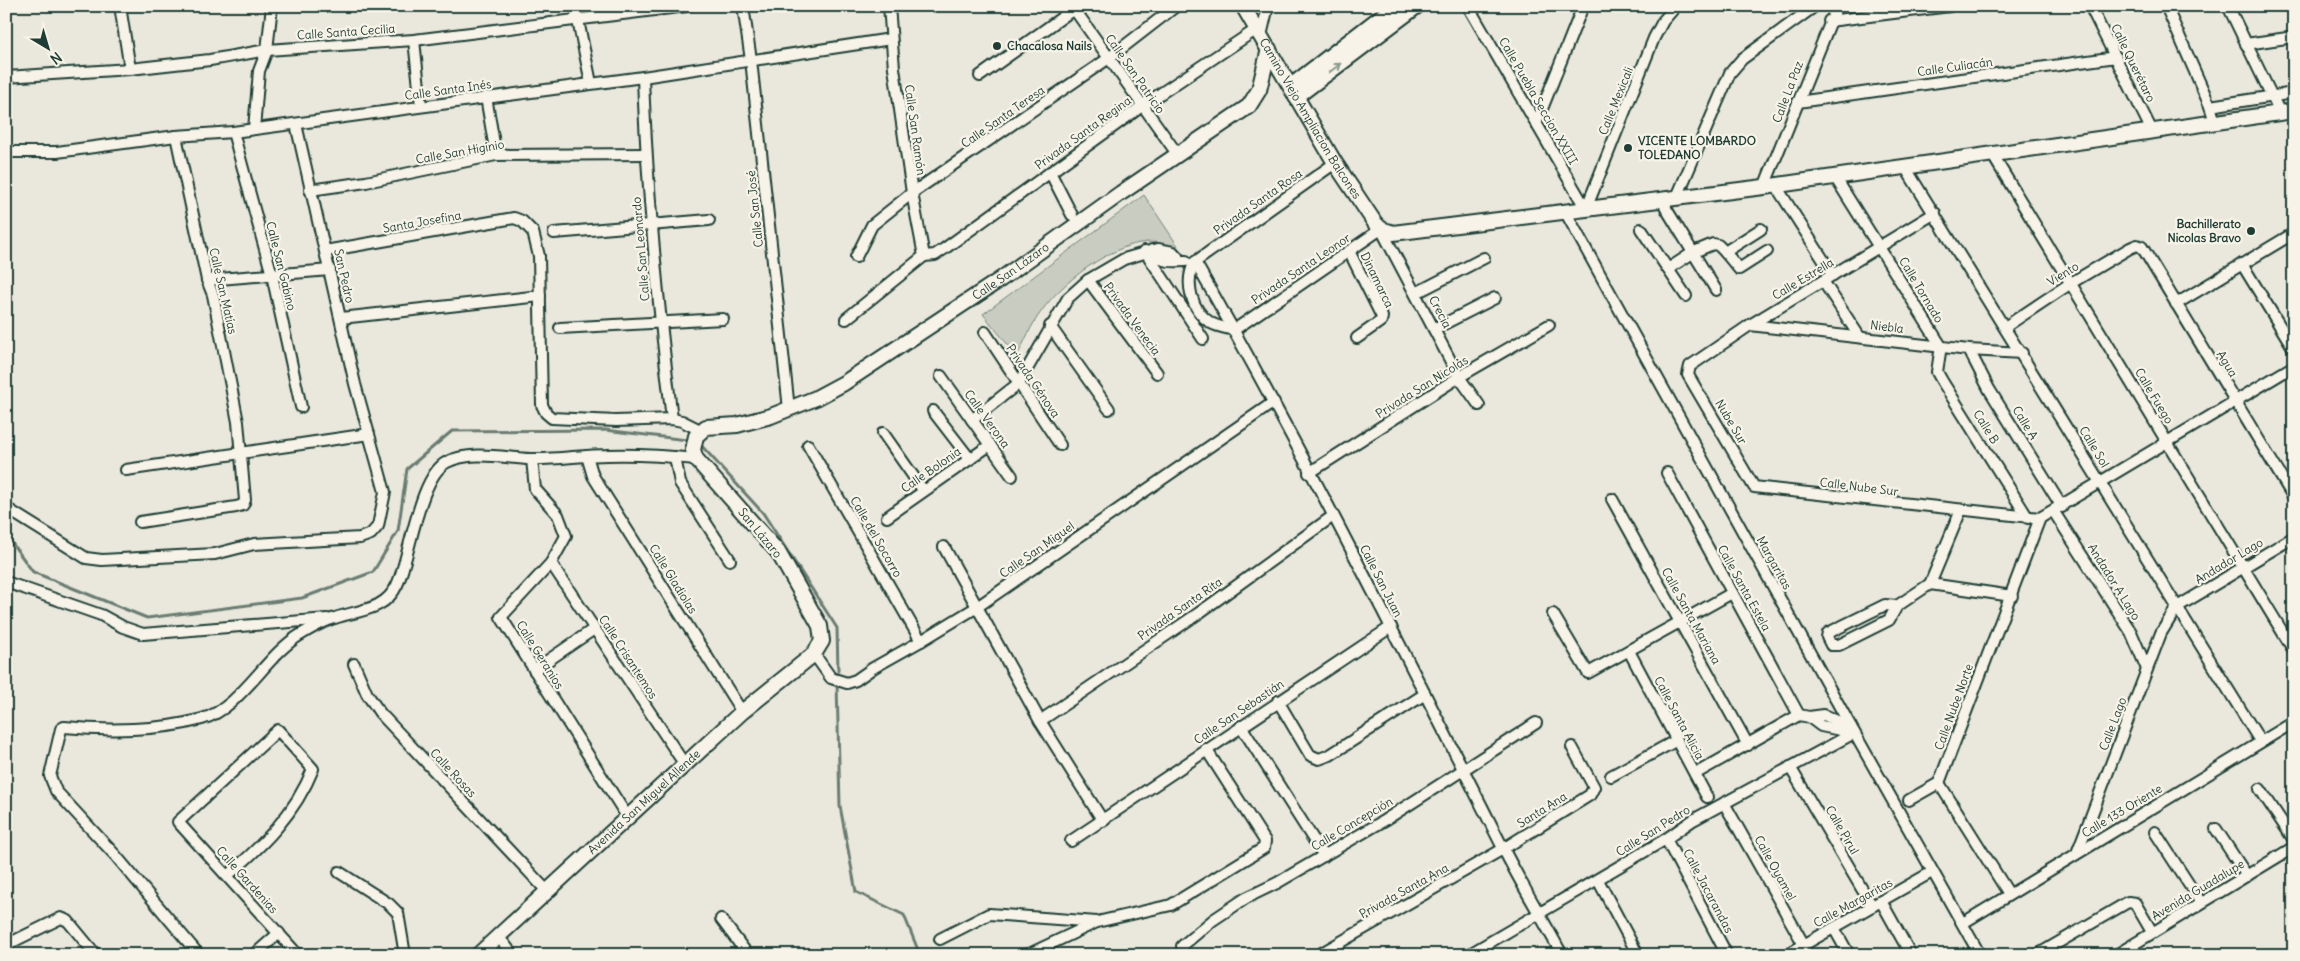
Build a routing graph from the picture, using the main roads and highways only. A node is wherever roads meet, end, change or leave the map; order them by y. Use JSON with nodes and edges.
{"nodes":[{"id":1,"x":1244,"y":6,"type":"edge"},
{"id":2,"x":1395,"y":6,"type":"edge"},
{"id":3,"x":1417,"y":6,"type":"edge"},
{"id":4,"x":1269,"y":49,"type":"junction"},
{"id":5,"x":1293,"y":91,"type":"junction"},
{"id":6,"x":2290,"y":112,"type":"edge"},
{"id":7,"x":697,"y":443,"type":"joint"},
{"id":8,"x":814,"y":654,"type":"joint"},
{"id":9,"x":478,"y":955,"type":"edge"}],
"edges":[{"from":1,"to":4,"type":"main road","name":"Camino Viejo Ampliacion Balcones"},
{"from":2,"to":5,"type":"main road"},
{"from":5,"to":3,"type":"main road","one_way":true},
{"from":4,"to":5,"type":"main road","name":"Camino Viejo Ampliacion Balcones"},
{"from":4,"to":7,"type":"main road","name":"Calle San Lázaro"},
{"from":5,"to":6,"type":"main road","name":"Camino Viejo Ampliacion Balcones"},
{"from":7,"to":8,"type":"main road","name":"San Lázaro"},
{"from":8,"to":9,"type":"main road","name":"Avenida San Miguel Allende"}]}
